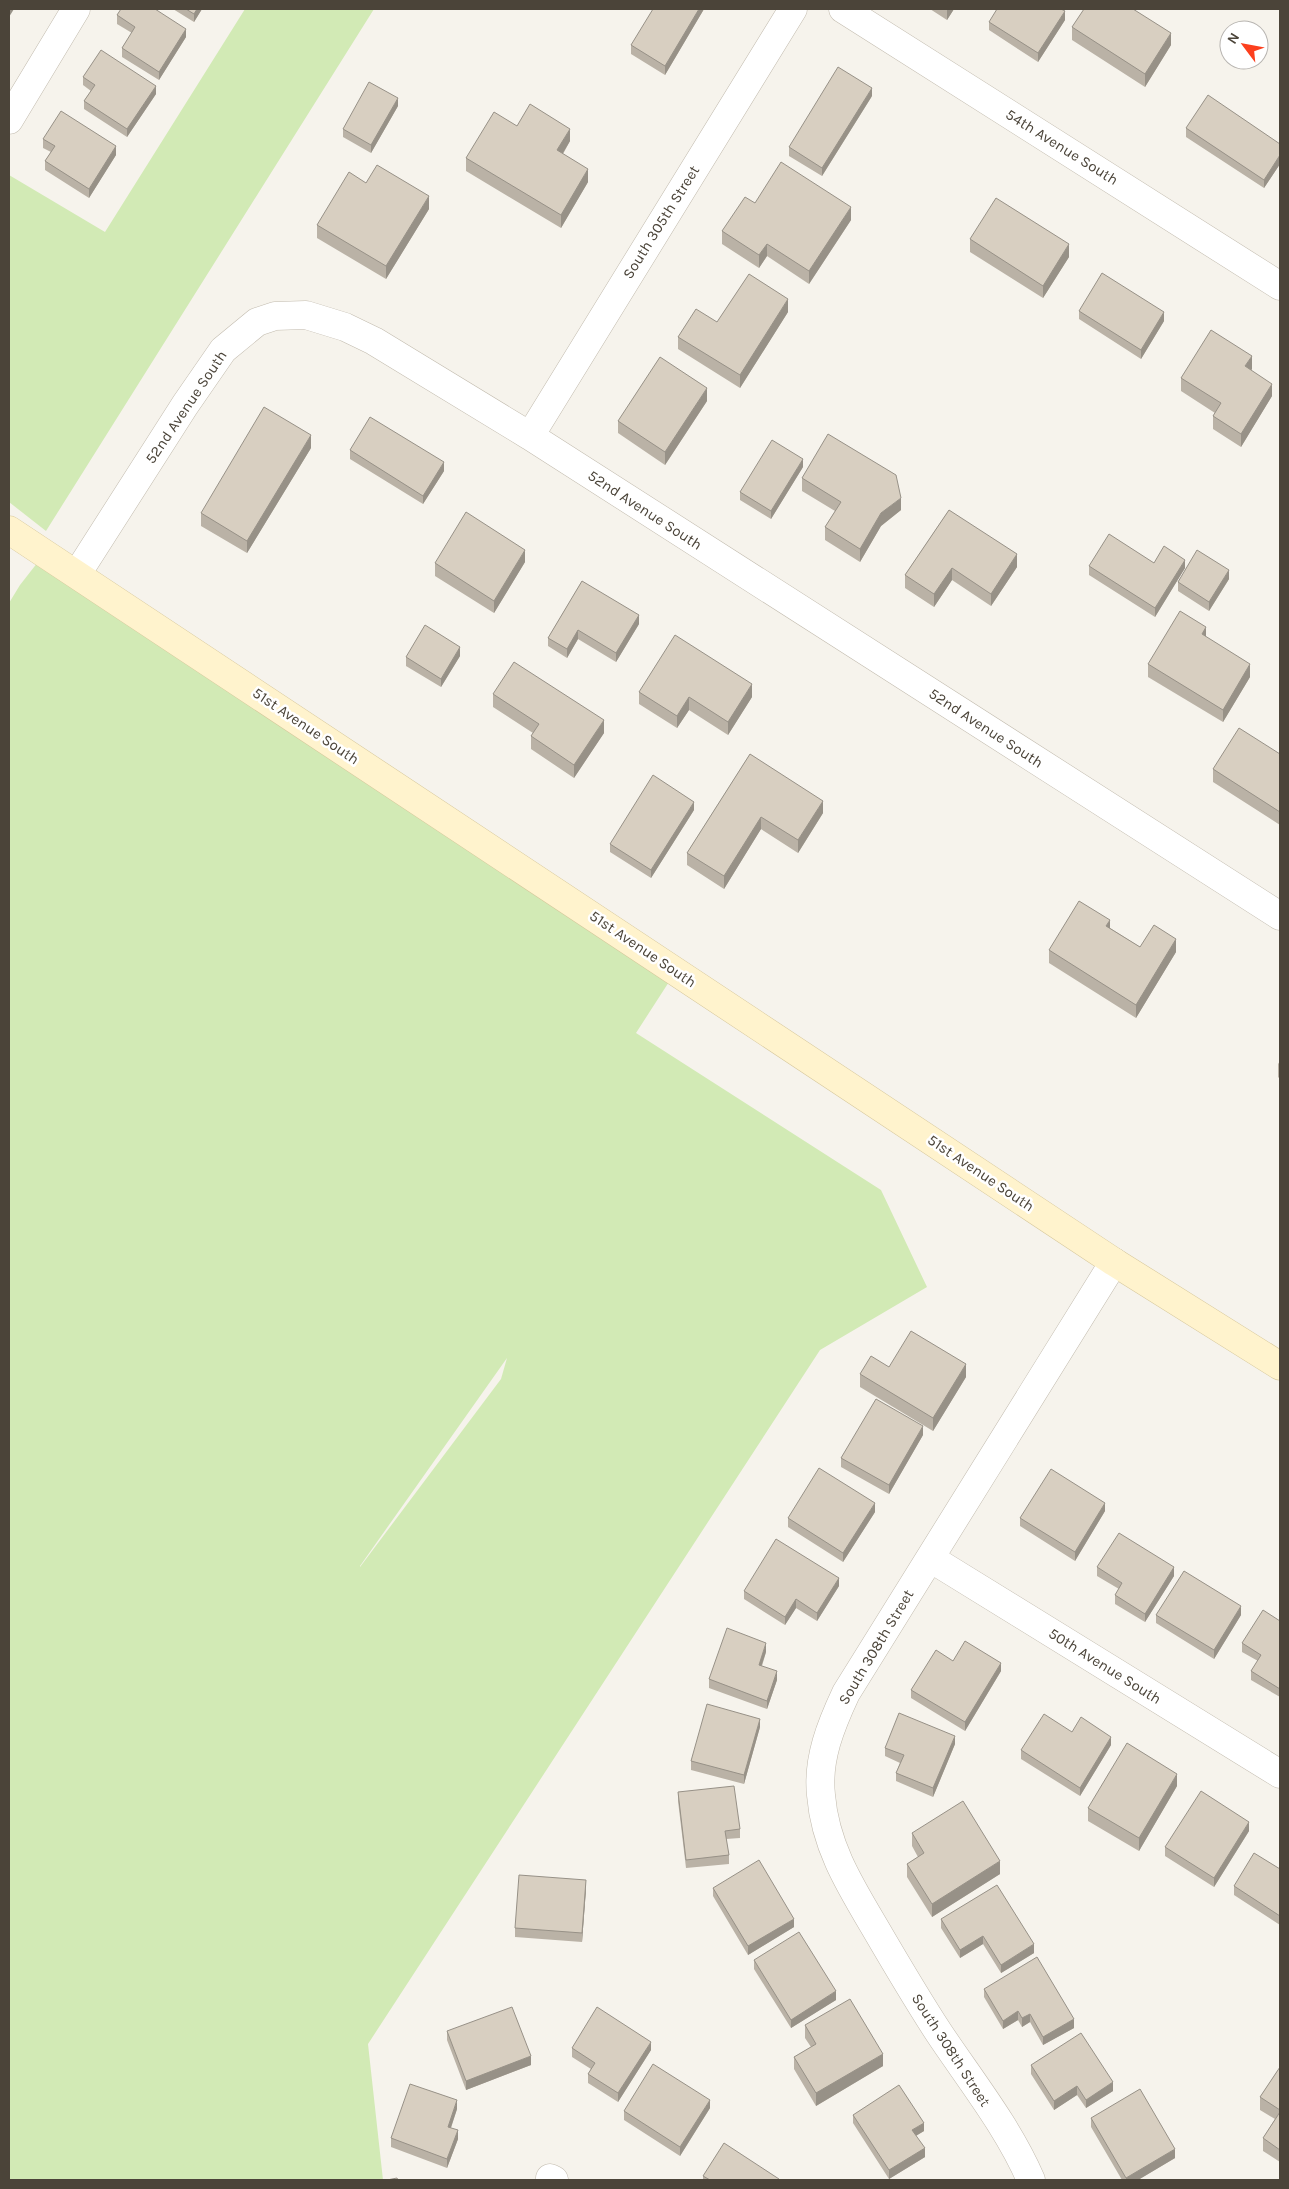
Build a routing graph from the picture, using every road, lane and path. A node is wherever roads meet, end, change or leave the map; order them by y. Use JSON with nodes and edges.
{"nodes":[{"id":1,"x":76,"y":9,"type":"edge"},
{"id":2,"x":793,"y":9,"type":"edge"},
{"id":3,"x":843,"y":9,"type":"edge"},
{"id":4,"x":9,"y":120,"type":"edge"},
{"id":5,"x":1280,"y":286,"type":"edge"},
{"id":6,"x":530,"y":436,"type":"junction"},
{"id":7,"x":9,"y":530,"type":"edge"},
{"id":8,"x":77,"y":574,"type":"junction"},
{"id":9,"x":1280,"y":916,"type":"edge"},
{"id":10,"x":1114,"y":1262,"type":"junction"},
{"id":11,"x":1280,"y":1366,"type":"edge"},
{"id":12,"x":930,"y":1558,"type":"junction"},
{"id":13,"x":1280,"y":1774,"type":"edge"},
{"id":14,"x":1031,"y":2180,"type":"edge"}],
"edges":[{"from":1,"to":4,"type":"street"},
{"from":2,"to":6,"type":"street","name":"South 305th Street"},
{"from":3,"to":5,"type":"street","name":"54th Avenue South"},
{"from":6,"to":8,"type":"street","name":"52nd Avenue South"},
{"from":6,"to":9,"type":"street","name":"52nd Avenue South"},
{"from":7,"to":8,"type":"main road","name":"51st Avenue South"},
{"from":8,"to":10,"type":"main road","name":"51st Avenue South"},
{"from":10,"to":11,"type":"main road","name":"51st Avenue South"},
{"from":10,"to":12,"type":"street","name":"South 308th Street"},
{"from":12,"to":13,"type":"street","name":"50th Avenue South"},
{"from":12,"to":14,"type":"street","name":"South 308th Street"}]}
